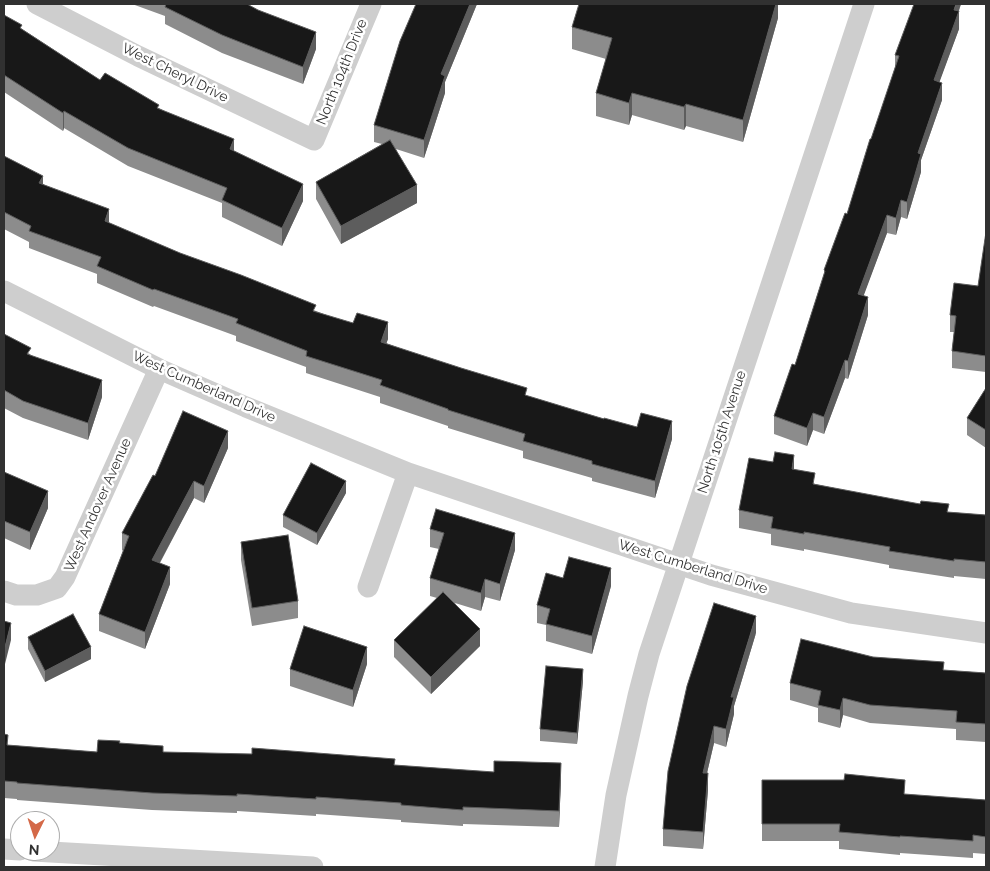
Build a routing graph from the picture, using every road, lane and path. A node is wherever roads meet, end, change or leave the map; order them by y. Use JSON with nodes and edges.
{"nodes":[{"id":1,"x":37,"y":4,"type":"edge"},
{"id":2,"x":371,"y":4,"type":"edge"},
{"id":3,"x":864,"y":4,"type":"edge"},
{"id":4,"x":314,"y":140,"type":"joint"},
{"id":5,"x":4,"y":292,"type":"edge"},
{"id":6,"x":159,"y":369,"type":"junction"},
{"id":7,"x":408,"y":473,"type":"junction"},
{"id":8,"x":679,"y":564,"type":"junction"},
{"id":9,"x":368,"y":587,"type":"dead end"},
{"id":10,"x":4,"y":591,"type":"edge"},
{"id":11,"x":986,"y":633,"type":"edge"},
{"id":12,"x":60,"y":853,"type":"edge"},
{"id":13,"x":313,"y":867,"type":"edge"},
{"id":14,"x":605,"y":867,"type":"edge"}],
"edges":[{"from":1,"to":4,"type":"street","name":"West Cheryl Drive"},
{"from":2,"to":4,"type":"street","name":"North 104th Drive"},
{"from":3,"to":8,"type":"street","name":"North 105th Avenue"},
{"from":5,"to":6,"type":"street","name":"West Cumberland Drive"},
{"from":6,"to":7,"type":"street","name":"West Cumberland Drive"},
{"from":6,"to":10,"type":"street","name":"West Andover Avenue"},
{"from":7,"to":8,"type":"street","name":"West Cumberland Drive"},
{"from":7,"to":9,"type":"street"},
{"from":8,"to":11,"type":"street","name":"West Cumberland Drive"},
{"from":8,"to":14,"type":"street","name":"North 105th Avenue"},
{"from":12,"to":13,"type":"street"}]}
